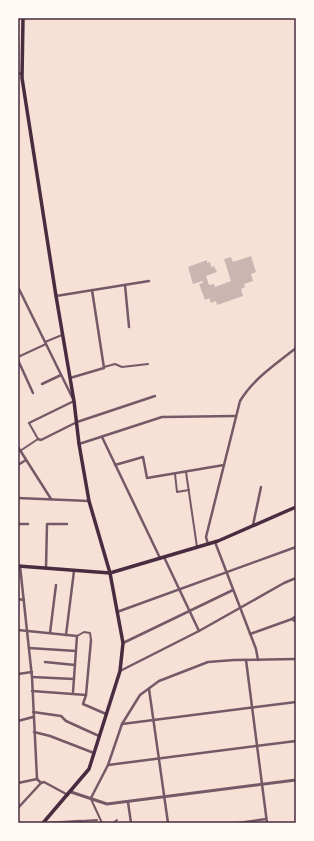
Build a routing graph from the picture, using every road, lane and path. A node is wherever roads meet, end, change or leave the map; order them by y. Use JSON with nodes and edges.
{"nodes":[{"id":1,"x":22,"y":18,"type":"edge"},
{"id":2,"x":20,"y":73,"type":"edge"},
{"id":3,"x":148,"y":281,"type":"dead end"},
{"id":4,"x":124,"y":285,"type":"junction"},
{"id":5,"x":18,"y":287,"type":"edge"},
{"id":6,"x":92,"y":290,"type":"junction"},
{"id":7,"x":56,"y":296,"type":"junction"},
{"id":8,"x":129,"y":327,"type":"dead end"},
{"id":9,"x":62,"y":335,"type":"junction"},
{"id":10,"x":46,"y":343,"type":"junction"},
{"id":11,"x":296,"y":348,"type":"edge"},
{"id":12,"x":18,"y":358,"type":"edge"},
{"id":13,"x":148,"y":364,"type":"dead end"},
{"id":14,"x":104,"y":368,"type":"junction"},
{"id":15,"x":61,"y":375,"type":"junction"},
{"id":16,"x":70,"y":378,"type":"junction"},
{"id":17,"x":42,"y":384,"type":"dead end"},
{"id":18,"x":33,"y":393,"type":"dead end"},
{"id":19,"x":155,"y":396,"type":"dead end"},
{"id":20,"x":74,"y":401,"type":"junction"},
{"id":21,"x":235,"y":416,"type":"junction"},
{"id":22,"x":77,"y":422,"type":"junction"},
{"id":23,"x":29,"y":423,"type":"joint"},
{"id":24,"x":102,"y":437,"type":"junction"},
{"id":25,"x":38,"y":439,"type":"junction"},
{"id":26,"x":79,"y":444,"type":"junction"},
{"id":27,"x":18,"y":447,"type":"edge"},
{"id":28,"x":20,"y":451,"type":"junction"},
{"id":29,"x":26,"y":460,"type":"junction"},
{"id":30,"x":18,"y":465,"type":"edge"},
{"id":31,"x":115,"y":465,"type":"junction"},
{"id":32,"x":224,"y":465,"type":"junction"},
{"id":33,"x":186,"y":472,"type":"junction"},
{"id":34,"x":175,"y":474,"type":"junction"},
{"id":35,"x":261,"y":488,"type":"dead end"},
{"id":36,"x":189,"y":490,"type":"junction"},
{"id":37,"x":18,"y":498,"type":"edge"},
{"id":38,"x":52,"y":500,"type":"junction"},
{"id":39,"x":89,"y":501,"type":"junction"},
{"id":40,"x":296,"y":507,"type":"edge"},
{"id":41,"x":18,"y":524,"type":"edge"},
{"id":42,"x":28,"y":524,"type":"dead end"},
{"id":43,"x":67,"y":524,"type":"dead end"},
{"id":44,"x":253,"y":525,"type":"junction"},
{"id":45,"x":214,"y":542,"type":"junction"},
{"id":46,"x":208,"y":544,"type":"junction"},
{"id":47,"x":197,"y":547,"type":"junction"},
{"id":48,"x":296,"y":547,"type":"edge"},
{"id":49,"x":164,"y":557,"type":"junction"},
{"id":50,"x":160,"y":558,"type":"junction"},
{"id":51,"x":19,"y":566,"type":"edge"},
{"id":52,"x":46,"y":568,"type":"junction"},
{"id":53,"x":74,"y":571,"type":"junction"},
{"id":54,"x":226,"y":572,"type":"junction"},
{"id":55,"x":110,"y":573,"type":"junction"},
{"id":56,"x":296,"y":578,"type":"edge"},
{"id":57,"x":56,"y":585,"type":"dead end"},
{"id":58,"x":179,"y":589,"type":"junction"},
{"id":59,"x":233,"y":590,"type":"junction"},
{"id":60,"x":18,"y":599,"type":"edge"},
{"id":61,"x":24,"y":600,"type":"junction"},
{"id":62,"x":240,"y":608,"type":"junction"},
{"id":63,"x":190,"y":611,"type":"junction"},
{"id":64,"x":117,"y":612,"type":"junction"},
{"id":65,"x":296,"y":616,"type":"edge"},
{"id":66,"x":292,"y":619,"type":"junction"},
{"id":67,"x":296,"y":622,"type":"edge"},
{"id":68,"x":18,"y":630,"type":"edge"},
{"id":69,"x":28,"y":631,"type":"junction"},
{"id":70,"x":199,"y":632,"type":"junction"},
{"id":71,"x":50,"y":633,"type":"junction"},
{"id":72,"x":250,"y":634,"type":"junction"},
{"id":73,"x":66,"y":635,"type":"junction"},
{"id":74,"x":77,"y":636,"type":"junction"},
{"id":75,"x":91,"y":640,"type":"joint"},
{"id":76,"x":123,"y":643,"type":"junction"},
{"id":77,"x":29,"y":648,"type":"junction"},
{"id":78,"x":76,"y":651,"type":"junction"},
{"id":79,"x":296,"y":659,"type":"edge"},
{"id":80,"x":246,"y":660,"type":"junction"},
{"id":81,"x":258,"y":660,"type":"junction"},
{"id":82,"x":45,"y":662,"type":"dead end"},
{"id":83,"x":75,"y":664,"type":"junction"},
{"id":84,"x":120,"y":671,"type":"junction"},
{"id":85,"x":32,"y":672,"type":"junction"},
{"id":86,"x":18,"y":674,"type":"edge"},
{"id":87,"x":32,"y":677,"type":"junction"},
{"id":88,"x":74,"y":679,"type":"junction"},
{"id":89,"x":149,"y":688,"type":"junction"},
{"id":90,"x":32,"y":691,"type":"junction"},
{"id":91,"x":73,"y":692,"type":"junction"},
{"id":92,"x":86,"y":694,"type":"junction"},
{"id":93,"x":296,"y":702,"type":"edge"},
{"id":94,"x":252,"y":708,"type":"junction"},
{"id":95,"x":33,"y":712,"type":"junction"},
{"id":96,"x":106,"y":714,"type":"junction"},
{"id":97,"x":33,"y":717,"type":"junction"},
{"id":98,"x":18,"y":720,"type":"edge"},
{"id":99,"x":154,"y":720,"type":"junction"},
{"id":100,"x":122,"y":724,"type":"junction"},
{"id":101,"x":34,"y":732,"type":"junction"},
{"id":102,"x":99,"y":736,"type":"junction"},
{"id":103,"x":296,"y":741,"type":"edge"},
{"id":104,"x":257,"y":746,"type":"junction"},
{"id":105,"x":94,"y":753,"type":"junction"},
{"id":106,"x":159,"y":758,"type":"junction"},
{"id":107,"x":108,"y":765,"type":"junction"},
{"id":108,"x":37,"y":779,"type":"junction"},
{"id":109,"x":296,"y":780,"type":"edge"},
{"id":110,"x":18,"y":783,"type":"edge"},
{"id":111,"x":42,"y":783,"type":"junction"},
{"id":112,"x":261,"y":784,"type":"junction"},
{"id":113,"x":70,"y":794,"type":"junction"},
{"id":114,"x":164,"y":797,"type":"junction"},
{"id":115,"x":91,"y":798,"type":"junction"},
{"id":116,"x":128,"y":802,"type":"junction"},
{"id":117,"x":18,"y":808,"type":"edge"},
{"id":118,"x":97,"y":820,"type":"dead end"},
{"id":119,"x":117,"y":820,"type":"dead end"},
{"id":120,"x":266,"y":821,"type":"edge"},
{"id":121,"x":81,"y":822,"type":"edge"},
{"id":122,"x":44,"y":823,"type":"edge"},
{"id":123,"x":48,"y":823,"type":"edge"},
{"id":124,"x":102,"y":823,"type":"edge"},
{"id":125,"x":113,"y":823,"type":"edge"},
{"id":126,"x":131,"y":823,"type":"edge"},
{"id":127,"x":168,"y":823,"type":"edge"},
{"id":128,"x":238,"y":823,"type":"edge"}],
"edges":[{"from":1,"to":2,"type":"main road"},
{"from":2,"to":7,"type":"main road"},
{"from":3,"to":4,"type":"street"},
{"from":4,"to":6,"type":"street"},
{"from":4,"to":8,"type":"street"},
{"from":5,"to":10,"type":"street"},
{"from":6,"to":7,"type":"street"},
{"from":6,"to":14,"type":"street"},
{"from":7,"to":9,"type":"main road"},
{"from":9,"to":10,"type":"street"},
{"from":9,"to":16,"type":"main road"},
{"from":10,"to":12,"type":"street"},
{"from":10,"to":15,"type":"street"},
{"from":11,"to":21,"type":"street"},
{"from":12,"to":18,"type":"street"},
{"from":13,"to":14,"type":"street"},
{"from":14,"to":16,"type":"street"},
{"from":15,"to":17,"type":"street"},
{"from":15,"to":20,"type":"street"},
{"from":16,"to":20,"type":"main road"},
{"from":19,"to":22,"type":"street"},
{"from":20,"to":22,"type":"main road"},
{"from":20,"to":23,"type":"street"},
{"from":21,"to":24,"type":"street"},
{"from":21,"to":32,"type":"street"},
{"from":22,"to":25,"type":"street"},
{"from":22,"to":26,"type":"main road"},
{"from":23,"to":25,"type":"street"},
{"from":24,"to":26,"type":"street"},
{"from":24,"to":31,"type":"street"},
{"from":25,"to":28,"type":"street"},
{"from":26,"to":39,"type":"main road"},
{"from":27,"to":28,"type":"street"},
{"from":28,"to":29,"type":"street"},
{"from":29,"to":30,"type":"street"},
{"from":29,"to":38,"type":"street"},
{"from":31,"to":34,"type":"street"},
{"from":31,"to":50,"type":"street"},
{"from":32,"to":33,"type":"street"},
{"from":32,"to":46,"type":"street"},
{"from":33,"to":34,"type":"street"},
{"from":33,"to":36,"type":"street"},
{"from":34,"to":36,"type":"street"},
{"from":35,"to":44,"type":"street"},
{"from":36,"to":47,"type":"street"},
{"from":37,"to":38,"type":"street"},
{"from":38,"to":39,"type":"street"},
{"from":39,"to":55,"type":"main road"},
{"from":40,"to":44,"type":"main road"},
{"from":41,"to":42,"type":"street"},
{"from":43,"to":52,"type":"street"},
{"from":44,"to":45,"type":"main road"},
{"from":45,"to":46,"type":"main road"},
{"from":45,"to":54,"type":"street"},
{"from":46,"to":47,"type":"main road"},
{"from":47,"to":49,"type":"main road"},
{"from":48,"to":54,"type":"street"},
{"from":49,"to":50,"type":"main road"},
{"from":49,"to":58,"type":"street"},
{"from":50,"to":55,"type":"main road"},
{"from":51,"to":52,"type":"main road"},
{"from":51,"to":61,"type":"street"},
{"from":52,"to":53,"type":"main road"},
{"from":53,"to":55,"type":"main road"},
{"from":53,"to":73,"type":"street"},
{"from":54,"to":58,"type":"street"},
{"from":54,"to":59,"type":"street"},
{"from":55,"to":64,"type":"main road"},
{"from":56,"to":62,"type":"street"},
{"from":57,"to":71,"type":"street"},
{"from":58,"to":63,"type":"street"},
{"from":58,"to":64,"type":"street"},
{"from":59,"to":62,"type":"street"},
{"from":59,"to":63,"type":"street"},
{"from":60,"to":61,"type":"street"},
{"from":61,"to":69,"type":"street"},
{"from":62,"to":70,"type":"street"},
{"from":62,"to":72,"type":"street"},
{"from":63,"to":70,"type":"street"},
{"from":63,"to":76,"type":"street"},
{"from":64,"to":76,"type":"main road"},
{"from":65,"to":66,"type":"street"},
{"from":66,"to":67,"type":"street"},
{"from":66,"to":72,"type":"street"},
{"from":68,"to":69,"type":"street"},
{"from":69,"to":71,"type":"street"},
{"from":69,"to":77,"type":"street"},
{"from":70,"to":84,"type":"street"},
{"from":71,"to":73,"type":"street"},
{"from":72,"to":81,"type":"street"},
{"from":73,"to":74,"type":"street"},
{"from":74,"to":75,"type":"street"},
{"from":74,"to":78,"type":"street"},
{"from":75,"to":92,"type":"street"},
{"from":76,"to":84,"type":"main road"},
{"from":77,"to":78,"type":"street"},
{"from":77,"to":85,"type":"street"},
{"from":78,"to":83,"type":"street"},
{"from":79,"to":81,"type":"street"},
{"from":80,"to":81,"type":"street"},
{"from":80,"to":89,"type":"street"},
{"from":80,"to":94,"type":"street"},
{"from":82,"to":83,"type":"street"},
{"from":83,"to":88,"type":"street"},
{"from":84,"to":96,"type":"main road"},
{"from":85,"to":86,"type":"street"},
{"from":85,"to":87,"type":"street"},
{"from":87,"to":88,"type":"street"},
{"from":87,"to":90,"type":"street"},
{"from":88,"to":91,"type":"street"},
{"from":89,"to":99,"type":"street"},
{"from":89,"to":100,"type":"street"},
{"from":90,"to":91,"type":"street"},
{"from":90,"to":95,"type":"street"},
{"from":91,"to":92,"type":"street"},
{"from":92,"to":96,"type":"street"},
{"from":93,"to":94,"type":"street"},
{"from":94,"to":99,"type":"street"},
{"from":94,"to":104,"type":"street"},
{"from":95,"to":97,"type":"street"},
{"from":95,"to":102,"type":"street"},
{"from":96,"to":102,"type":"main road"},
{"from":97,"to":98,"type":"street"},
{"from":97,"to":101,"type":"street"},
{"from":99,"to":100,"type":"street"},
{"from":99,"to":106,"type":"street"},
{"from":100,"to":107,"type":"street"},
{"from":101,"to":105,"type":"street"},
{"from":101,"to":108,"type":"street"},
{"from":102,"to":105,"type":"main road"},
{"from":103,"to":104,"type":"street"},
{"from":104,"to":106,"type":"street"},
{"from":104,"to":112,"type":"street"},
{"from":105,"to":113,"type":"main road"},
{"from":106,"to":107,"type":"street"},
{"from":106,"to":114,"type":"street"},
{"from":107,"to":115,"type":"street"},
{"from":108,"to":110,"type":"street"},
{"from":108,"to":111,"type":"street"},
{"from":109,"to":112,"type":"street"},
{"from":111,"to":113,"type":"street"},
{"from":111,"to":117,"type":"street"},
{"from":112,"to":114,"type":"street"},
{"from":112,"to":120,"type":"street"},
{"from":113,"to":115,"type":"street"},
{"from":113,"to":122,"type":"main road"},
{"from":114,"to":116,"type":"street"},
{"from":114,"to":127,"type":"street"},
{"from":115,"to":116,"type":"street"},
{"from":115,"to":124,"type":"street"},
{"from":116,"to":126,"type":"street"},
{"from":118,"to":121,"type":"street"},
{"from":119,"to":125,"type":"street"},
{"from":120,"to":128,"type":"street"},
{"from":121,"to":123,"type":"street"}]}
